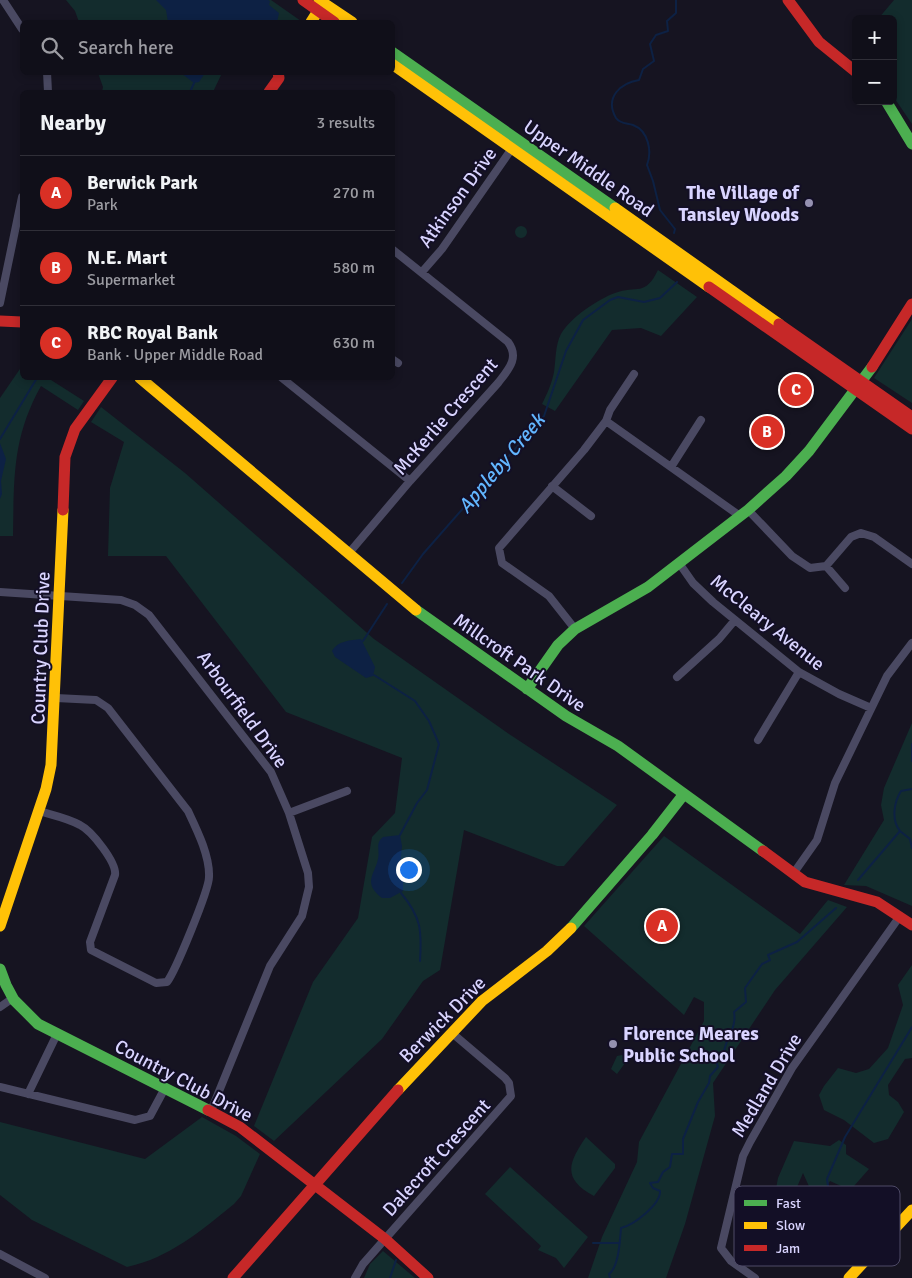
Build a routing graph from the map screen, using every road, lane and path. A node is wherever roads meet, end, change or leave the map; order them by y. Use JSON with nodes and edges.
{"nodes":[{"id":1,"x":2,"y":0,"type":"edge"},
{"id":2,"x":303,"y":0,"type":"edge"},
{"id":3,"x":788,"y":0,"type":"edge"},
{"id":4,"x":327,"y":11,"type":"edge"},
{"id":5,"x":314,"y":20,"type":"edge"},
{"id":6,"x":347,"y":20,"type":"edge"},
{"id":7,"x":20,"y":26,"type":"edge"},
{"id":8,"x":395,"y":54,"type":"edge"},
{"id":9,"x":395,"y":66,"type":"edge"},
{"id":10,"x":852,"y":69,"type":"edge"},
{"id":11,"x":48,"y":75,"type":"edge"},
{"id":12,"x":281,"y":75,"type":"edge"},
{"id":13,"x":48,"y":90,"type":"edge"},
{"id":14,"x":270,"y":90,"type":"edge"},
{"id":15,"x":888,"y":105,"type":"edge"},
{"id":16,"x":515,"y":144,"type":"junction"},
{"id":17,"x":912,"y":144,"type":"edge"},
{"id":18,"x":20,"y":207,"type":"edge"},
{"id":19,"x":395,"y":251,"type":"edge"},
{"id":20,"x":422,"y":272,"type":"junction"},
{"id":21,"x":0,"y":303,"type":"edge"},
{"id":22,"x":912,"y":304,"type":"edge"},
{"id":23,"x":0,"y":321,"type":"edge"},
{"id":24,"x":20,"y":322,"type":"edge"},
{"id":25,"x":634,"y":374,"type":"dead end"},
{"id":26,"x":111,"y":380,"type":"edge"},
{"id":27,"x":142,"y":380,"type":"edge"},
{"id":28,"x":284,"y":380,"type":"edge"},
{"id":29,"x":858,"y":385,"type":"junction"},
{"id":30,"x":912,"y":417,"type":"edge"},
{"id":31,"x":701,"y":420,"type":"dead end"},
{"id":32,"x":606,"y":421,"type":"junction"},
{"id":33,"x":912,"y":429,"type":"edge"},
{"id":34,"x":671,"y":467,"type":"junction"},
{"id":35,"x":410,"y":481,"type":"junction"},
{"id":36,"x":552,"y":486,"type":"junction"},
{"id":37,"x":744,"y":513,"type":"junction"},
{"id":38,"x":591,"y":516,"type":"dead end"},
{"id":39,"x":349,"y":553,"type":"junction"},
{"id":40,"x":679,"y":563,"type":"junction"},
{"id":41,"x":912,"y":564,"type":"edge"},
{"id":42,"x":826,"y":566,"type":"junction"},
{"id":43,"x":845,"y":588,"type":"dead end"},
{"id":44,"x":0,"y":592,"type":"edge"},
{"id":45,"x":60,"y":596,"type":"junction"},
{"id":46,"x":735,"y":620,"type":"junction"},
{"id":47,"x":575,"y":629,"type":"junction"},
{"id":48,"x":912,"y":643,"type":"edge"},
{"id":49,"x":799,"y":672,"type":"junction"},
{"id":50,"x":677,"y":677,"type":"dead end"},
{"id":51,"x":527,"y":689,"type":"junction"},
{"id":52,"x":56,"y":698,"type":"junction"},
{"id":53,"x":871,"y":708,"type":"junction"},
{"id":54,"x":758,"y":740,"type":"dead end"},
{"id":55,"x":347,"y":792,"type":"dead end"},
{"id":56,"x":684,"y":794,"type":"junction"},
{"id":57,"x":39,"y":811,"type":"junction"},
{"id":58,"x":289,"y":814,"type":"junction"},
{"id":59,"x":793,"y":874,"type":"junction"},
{"id":60,"x":900,"y":916,"type":"junction"},
{"id":61,"x":912,"y":924,"type":"edge"},
{"id":62,"x":0,"y":926,"type":"edge"},
{"id":63,"x":0,"y":969,"type":"edge"},
{"id":64,"x":12,"y":998,"type":"junction"},
{"id":65,"x":0,"y":1007,"type":"edge"},
{"id":66,"x":452,"y":1033,"type":"junction"},
{"id":67,"x":57,"y":1034,"type":"junction"},
{"id":68,"x":0,"y":1087,"type":"edge"},
{"id":69,"x":165,"y":1088,"type":"junction"},
{"id":70,"x":28,"y":1094,"type":"junction"},
{"id":71,"x":211,"y":1111,"type":"junction"},
{"id":72,"x":315,"y":1185,"type":"junction"},
{"id":73,"x":736,"y":1186,"type":"edge"},
{"id":74,"x":734,"y":1194,"type":"edge"},
{"id":75,"x":912,"y":1210,"type":"edge"},
{"id":76,"x":900,"y":1223,"type":"edge"},
{"id":77,"x":385,"y":1239,"type":"junction"},
{"id":78,"x":0,"y":1254,"type":"edge"},
{"id":79,"x":734,"y":1263,"type":"edge"},
{"id":80,"x":738,"y":1266,"type":"edge"},
{"id":81,"x":860,"y":1266,"type":"edge"},
{"id":82,"x":45,"y":1278,"type":"edge"},
{"id":83,"x":233,"y":1278,"type":"edge"},
{"id":84,"x":355,"y":1278,"type":"edge"},
{"id":85,"x":428,"y":1278,"type":"edge"},
{"id":86,"x":755,"y":1278,"type":"edge"},
{"id":87,"x":849,"y":1278,"type":"edge"}],
"edges":[{"from":1,"to":7,"type":"street"},
{"from":2,"to":4,"type":"street"},
{"from":3,"to":10,"type":"street"},
{"from":4,"to":5,"type":"street"},
{"from":4,"to":6,"type":"street"},
{"from":8,"to":16,"type":"street","name":"Upper Middle Road"},
{"from":9,"to":16,"type":"street","name":"Upper Middle Road"},
{"from":11,"to":13,"type":"street"},
{"from":12,"to":14,"type":"street"},
{"from":15,"to":17,"type":"street"},
{"from":16,"to":20,"type":"street","name":"Atkinson Drive"},
{"from":16,"to":29,"type":"street","name":"Upper Middle Road"},
{"from":18,"to":21,"type":"street"},
{"from":19,"to":20,"type":"street","name":"McKerlie Crescent"},
{"from":20,"to":35,"type":"street","name":"McKerlie Crescent"},
{"from":22,"to":29,"type":"street"},
{"from":23,"to":24,"type":"street"},
{"from":25,"to":32,"type":"street"},
{"from":26,"to":45,"type":"street","name":"Country Club Drive"},
{"from":27,"to":39,"type":"street","name":"Millcroft Park Drive"},
{"from":28,"to":35,"type":"street"},
{"from":29,"to":30,"type":"street","name":"Upper Middle Road"},
{"from":29,"to":33,"type":"street","name":"Upper Middle Road"},
{"from":29,"to":37,"type":"street"},
{"from":31,"to":34,"type":"street"},
{"from":32,"to":34,"type":"street"},
{"from":32,"to":36,"type":"street"},
{"from":34,"to":37,"type":"street"},
{"from":35,"to":39,"type":"street","name":"McKerlie Crescent"},
{"from":36,"to":38,"type":"street"},
{"from":36,"to":47,"type":"street"},
{"from":37,"to":40,"type":"street"},
{"from":37,"to":42,"type":"street"},
{"from":39,"to":51,"type":"street","name":"Millcroft Park Drive"},
{"from":40,"to":46,"type":"street","name":"McCleary Avenue"},
{"from":40,"to":47,"type":"street"},
{"from":41,"to":42,"type":"street"},
{"from":42,"to":43,"type":"street"},
{"from":44,"to":45,"type":"street","name":"Arbourfield Drive"},
{"from":45,"to":52,"type":"street","name":"Country Club Drive"},
{"from":45,"to":58,"type":"street","name":"Arbourfield Drive"},
{"from":46,"to":49,"type":"street","name":"McCleary Avenue"},
{"from":46,"to":50,"type":"street"},
{"from":47,"to":51,"type":"street"},
{"from":48,"to":53,"type":"street"},
{"from":49,"to":53,"type":"street","name":"McCleary Avenue"},
{"from":49,"to":54,"type":"street"},
{"from":51,"to":56,"type":"street","name":"Millcroft Park Drive"},
{"from":52,"to":57,"type":"street","name":"Country Club Drive"},
{"from":52,"to":57,"type":"street"},
{"from":53,"to":59,"type":"street"},
{"from":55,"to":58,"type":"street"},
{"from":56,"to":59,"type":"street","name":"Millcroft Park Drive"},
{"from":56,"to":66,"type":"street","name":"Berwick Drive"},
{"from":57,"to":62,"type":"street","name":"Country Club Drive"},
{"from":58,"to":71,"type":"street","name":"Arbourfield Drive"},
{"from":59,"to":60,"type":"street","name":"Millcroft Park Drive"},
{"from":60,"to":61,"type":"street","name":"Millcroft Park Drive"},
{"from":60,"to":73,"type":"street","name":"Medland Drive"},
{"from":63,"to":64,"type":"street","name":"Country Club Drive"},
{"from":64,"to":65,"type":"street"},
{"from":64,"to":67,"type":"street","name":"Country Club Drive"},
{"from":66,"to":72,"type":"street","name":"Berwick Drive"},
{"from":66,"to":77,"type":"street","name":"Dalecroft Crescent"},
{"from":67,"to":69,"type":"street","name":"Country Club Drive"},
{"from":67,"to":70,"type":"street"},
{"from":68,"to":70,"type":"street"},
{"from":69,"to":70,"type":"street"},
{"from":69,"to":71,"type":"street","name":"Country Club Drive"},
{"from":71,"to":72,"type":"street","name":"Country Club Drive"},
{"from":72,"to":77,"type":"street","name":"Country Club Drive"},
{"from":72,"to":83,"type":"street","name":"Berwick Drive"},
{"from":74,"to":79,"type":"street","name":"Medland Drive"},
{"from":75,"to":76,"type":"street"},
{"from":77,"to":84,"type":"street","name":"Dalecroft Crescent"},
{"from":77,"to":85,"type":"street","name":"Country Club Drive"},
{"from":78,"to":82,"type":"street"},
{"from":80,"to":86,"type":"street","name":"Medland Drive"},
{"from":81,"to":87,"type":"street"}]}
